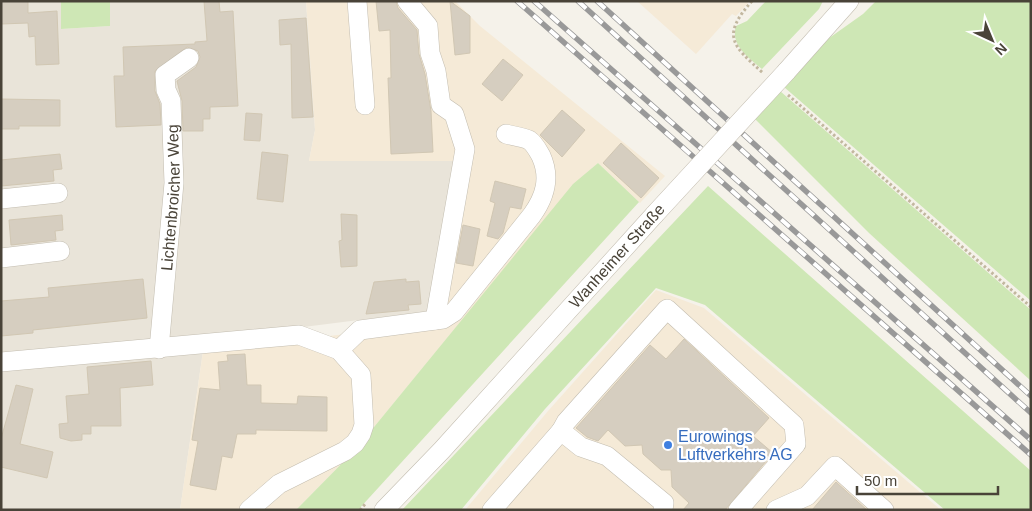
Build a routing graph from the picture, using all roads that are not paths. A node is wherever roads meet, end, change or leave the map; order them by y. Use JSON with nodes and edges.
{"nodes":[{"id":1,"x":357,"y":1,"type":"edge"},
{"id":2,"x":407,"y":1,"type":"edge"},
{"id":3,"x":849,"y":1,"type":"edge"},
{"id":4,"x":189,"y":58,"type":"dead end"},
{"id":5,"x":365,"y":104,"type":"dead end"},
{"id":6,"x":506,"y":134,"type":"dead end"},
{"id":7,"x":58,"y":193,"type":"dead end"},
{"id":8,"x":1,"y":199,"type":"edge"},
{"id":9,"x":60,"y":251,"type":"dead end"},
{"id":10,"x":1,"y":258,"type":"edge"},
{"id":11,"x":439,"y":320,"type":"junction"},
{"id":12,"x":159,"y":350,"type":"junction"},
{"id":13,"x":339,"y":350,"type":"junction"},
{"id":14,"x":1,"y":362,"type":"edge"},
{"id":15,"x":561,"y":431,"type":"junction"},
{"id":16,"x":249,"y":510,"type":"edge"},
{"id":17,"x":384,"y":510,"type":"edge"},
{"id":18,"x":492,"y":510,"type":"edge"},
{"id":19,"x":663,"y":510,"type":"edge"},
{"id":20,"x":738,"y":510,"type":"edge"},
{"id":21,"x":776,"y":510,"type":"edge"},
{"id":22,"x":884,"y":510,"type":"edge"}],
"edges":[{"from":1,"to":5,"type":"street"},
{"from":2,"to":11,"type":"street"},
{"from":3,"to":17,"type":"street","name":"Wanheimer Straße","bridge":true},
{"from":4,"to":12,"type":"street","name":"Lichtenbroicher Weg"},
{"from":6,"to":11,"type":"street"},
{"from":7,"to":8,"type":"street"},
{"from":9,"to":10,"type":"street"},
{"from":11,"to":13,"type":"street"},
{"from":12,"to":13,"type":"street"},
{"from":12,"to":14,"type":"street"},
{"from":13,"to":16,"type":"street"},
{"from":15,"to":18,"type":"street"},
{"from":15,"to":19,"type":"street"},
{"from":15,"to":20,"type":"street"},
{"from":21,"to":22,"type":"street"}]}
